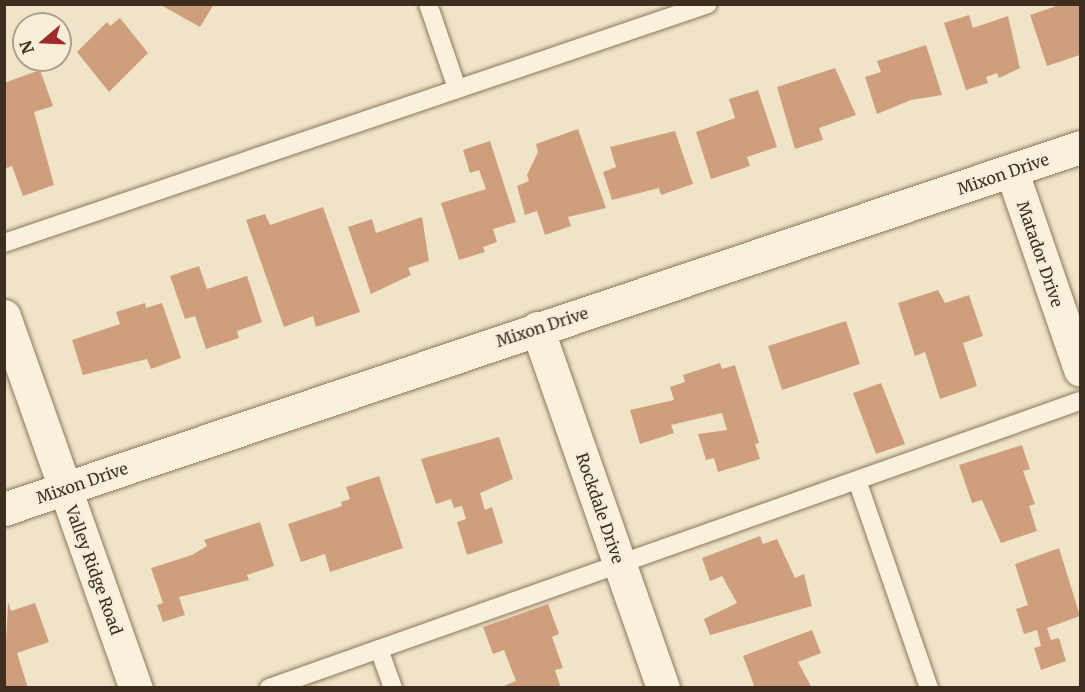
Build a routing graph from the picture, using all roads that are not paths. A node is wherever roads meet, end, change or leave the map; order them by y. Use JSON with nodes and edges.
{"nodes":[{"id":1,"x":428,"y":4,"type":"edge"},
{"id":2,"x":708,"y":4,"type":"edge"},
{"id":3,"x":457,"y":88,"type":"junction"},
{"id":4,"x":1080,"y":147,"type":"edge"},
{"id":5,"x":1012,"y":172,"type":"junction"},
{"id":6,"x":4,"y":243,"type":"edge"},
{"id":7,"x":4,"y":316,"type":"edge"},
{"id":8,"x":537,"y":328,"type":"junction"},
{"id":9,"x":1080,"y":370,"type":"edge"},
{"id":10,"x":1080,"y":401,"type":"edge"},
{"id":11,"x":858,"y":483,"type":"junction"},
{"id":12,"x":65,"y":488,"type":"junction"},
{"id":13,"x":4,"y":509,"type":"edge"},
{"id":14,"x":620,"y":564,"type":"junction"},
{"id":15,"x":379,"y":649,"type":"junction"},
{"id":16,"x":136,"y":687,"type":"edge"},
{"id":17,"x":269,"y":687,"type":"edge"},
{"id":18,"x":393,"y":687,"type":"edge"},
{"id":19,"x":663,"y":687,"type":"edge"},
{"id":20,"x":929,"y":687,"type":"edge"}],
"edges":[{"from":1,"to":3,"type":"lane"},
{"from":2,"to":3,"type":"lane"},
{"from":3,"to":6,"type":"lane"},
{"from":4,"to":5,"type":"street","name":"Mixon Drive"},
{"from":5,"to":8,"type":"street","name":"Mixon Drive"},
{"from":5,"to":9,"type":"street","name":"Matador Drive"},
{"from":7,"to":12,"type":"street","name":"Valley Ridge Road"},
{"from":8,"to":12,"type":"street","name":"Mixon Drive"},
{"from":8,"to":14,"type":"street","name":"Rockdale Drive"},
{"from":10,"to":11,"type":"lane"},
{"from":11,"to":14,"type":"lane"},
{"from":11,"to":20,"type":"lane"},
{"from":12,"to":13,"type":"street","name":"Mixon Drive"},
{"from":12,"to":16,"type":"street","name":"Valley Ridge Road"},
{"from":14,"to":15,"type":"lane"},
{"from":14,"to":19,"type":"street","name":"Rockdale Drive"},
{"from":15,"to":17,"type":"lane"},
{"from":15,"to":18,"type":"lane"}]}
